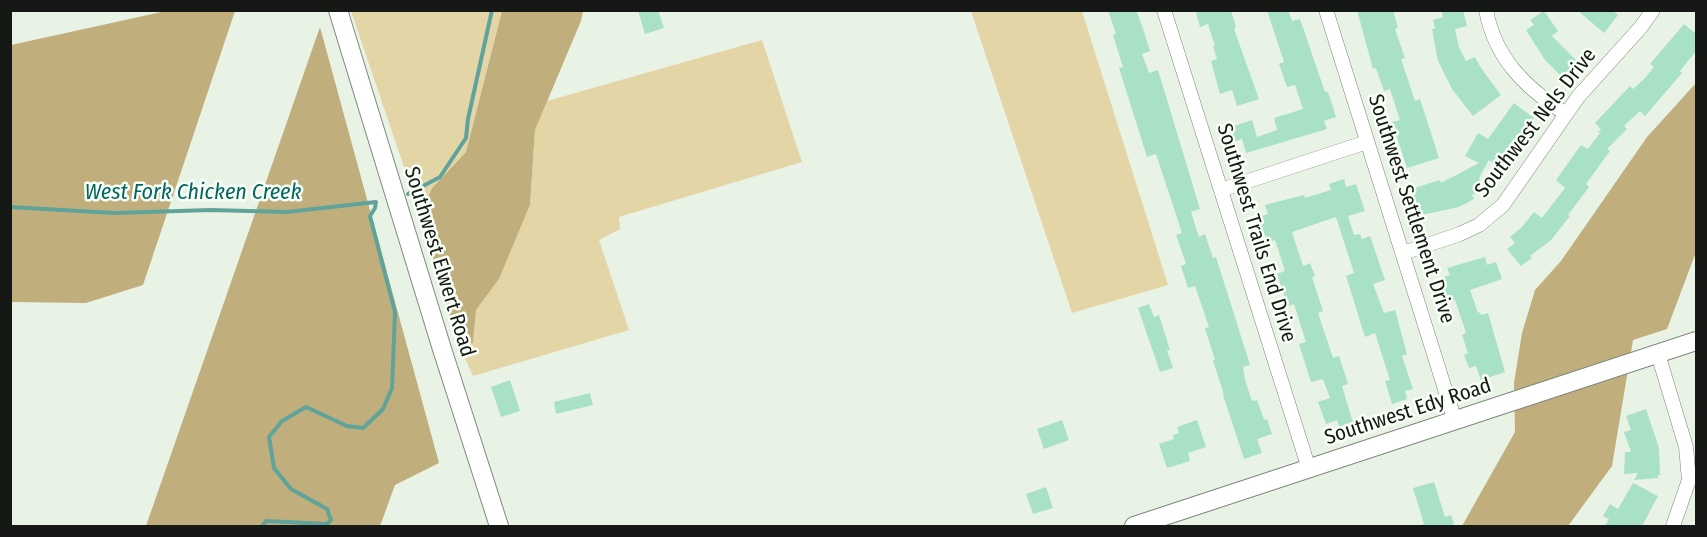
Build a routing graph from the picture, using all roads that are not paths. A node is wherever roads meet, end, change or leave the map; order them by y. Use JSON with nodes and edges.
{"nodes":[{"id":1,"x":338,"y":10,"type":"edge"},
{"id":2,"x":1164,"y":10,"type":"edge"},
{"id":3,"x":1326,"y":10,"type":"edge"},
{"id":4,"x":1486,"y":10,"type":"edge"},
{"id":5,"x":1653,"y":10,"type":"edge"},
{"id":6,"x":1566,"y":114,"type":"junction"},
{"id":7,"x":1367,"y":142,"type":"junction"},
{"id":8,"x":1221,"y":190,"type":"junction"},
{"id":9,"x":1403,"y":252,"type":"junction"},
{"id":10,"x":1696,"y":341,"type":"edge"},
{"id":11,"x":1658,"y":354,"type":"junction"},
{"id":12,"x":1455,"y":420,"type":"junction"},
{"id":13,"x":1308,"y":469,"type":"junction"},
{"id":14,"x":500,"y":526,"type":"edge"},
{"id":15,"x":1134,"y":526,"type":"edge"},
{"id":16,"x":1673,"y":526,"type":"edge"}],
"edges":[{"from":1,"to":14,"type":"main road","name":"Southwest Elwert Road"},
{"from":2,"to":8,"type":"street","name":"Southwest Trails End Drive"},
{"from":3,"to":7,"type":"street","name":"Southwest Settlement Drive"},
{"from":4,"to":6,"type":"street"},
{"from":5,"to":6,"type":"street","name":"Southwest Nels Drive"},
{"from":6,"to":9,"type":"street","name":"Southwest Nels Drive"},
{"from":7,"to":8,"type":"street"},
{"from":7,"to":9,"type":"street","name":"Southwest Settlement Drive"},
{"from":8,"to":13,"type":"street","name":"Southwest Trails End Drive"},
{"from":9,"to":12,"type":"street","name":"Southwest Settlement Drive"},
{"from":10,"to":11,"type":"main road","name":"Southwest Edy Road"},
{"from":11,"to":12,"type":"main road","name":"Southwest Edy Road"},
{"from":11,"to":16,"type":"street"},
{"from":12,"to":13,"type":"main road","name":"Southwest Edy Road"},
{"from":13,"to":15,"type":"main road","name":"Southwest Edy Road"}]}
